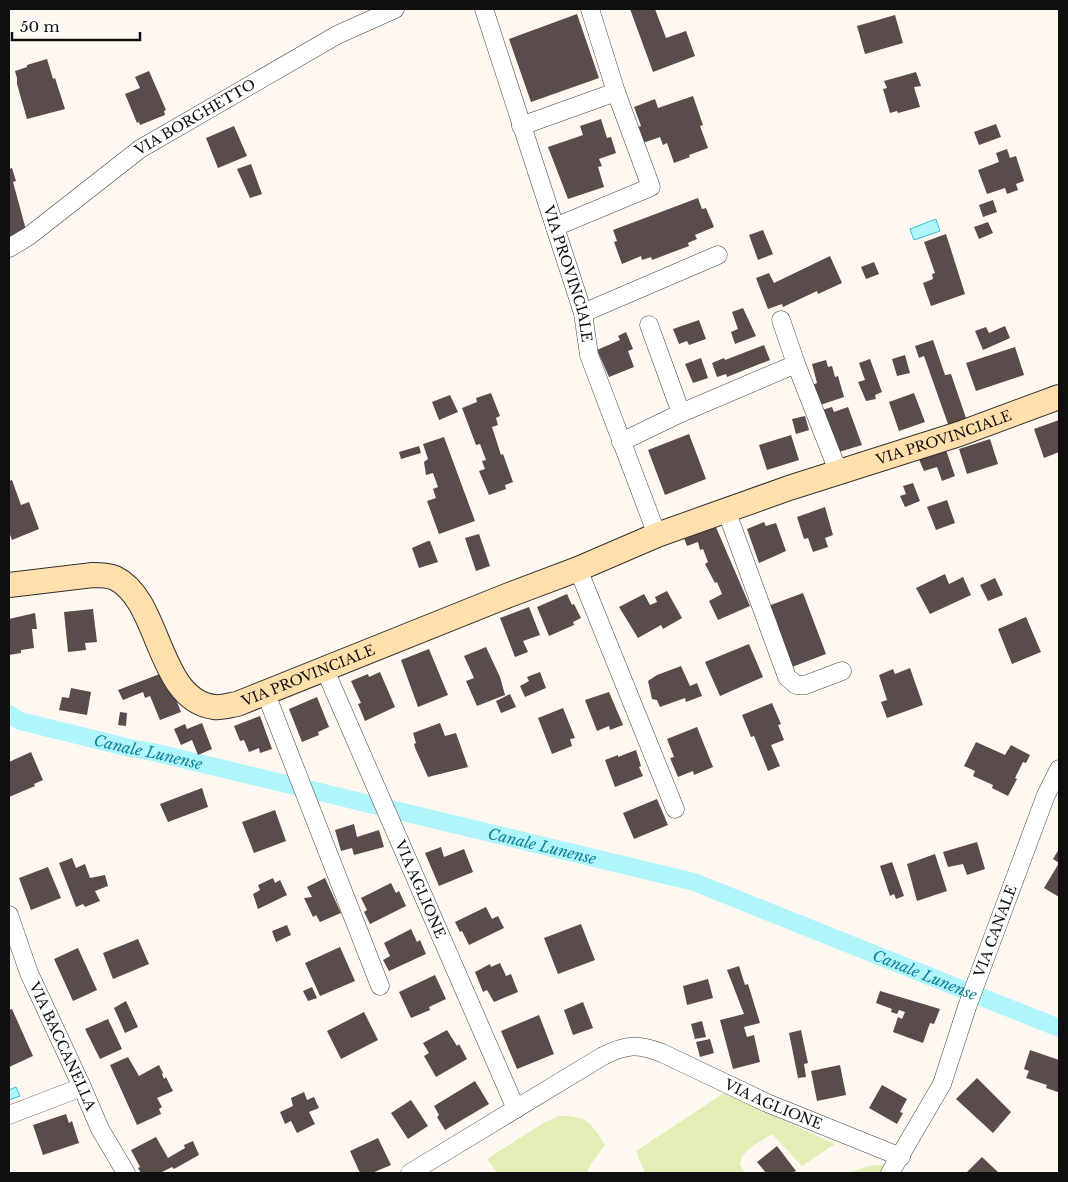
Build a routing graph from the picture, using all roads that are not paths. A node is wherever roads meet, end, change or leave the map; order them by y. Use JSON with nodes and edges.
{"nodes":[{"id":1,"x":395,"y":9,"type":"edge"},
{"id":2,"x":484,"y":9,"type":"edge"},
{"id":3,"x":590,"y":9,"type":"edge"},
{"id":4,"x":616,"y":92,"type":"junction"},
{"id":5,"x":521,"y":126,"type":"junction"},
{"id":6,"x":555,"y":227,"type":"junction"},
{"id":7,"x":9,"y":248,"type":"edge"},
{"id":8,"x":718,"y":255,"type":"dead end"},
{"id":9,"x":583,"y":313,"type":"junction"},
{"id":10,"x":781,"y":320,"type":"dead end"},
{"id":11,"x":649,"y":325,"type":"dead end"},
{"id":12,"x":796,"y":364,"type":"junction"},
{"id":13,"x":1059,"y":397,"type":"edge"},
{"id":14,"x":681,"y":413,"type":"junction"},
{"id":15,"x":621,"y":442,"type":"junction"},
{"id":16,"x":838,"y":471,"type":"junction"},
{"id":17,"x":726,"y":510,"type":"junction"},
{"id":18,"x":657,"y":535,"type":"junction"},
{"id":19,"x":578,"y":569,"type":"junction"},
{"id":20,"x":9,"y":585,"type":"edge"},
{"id":21,"x":325,"y":670,"type":"junction"},
{"id":22,"x":842,"y":671,"type":"dead end"},
{"id":23,"x":266,"y":694,"type":"junction"},
{"id":24,"x":1059,"y":769,"type":"edge"},
{"id":25,"x":675,"y":809,"type":"dead end"},
{"id":26,"x":9,"y":916,"type":"edge"},
{"id":27,"x":380,"y":986,"type":"dead end"},
{"id":28,"x":82,"y":1087,"type":"junction"},
{"id":29,"x":516,"y":1109,"type":"junction"},
{"id":30,"x":9,"y":1114,"type":"edge"},
{"id":31,"x":901,"y":1157,"type":"junction"},
{"id":32,"x":126,"y":1173,"type":"edge"},
{"id":33,"x":410,"y":1173,"type":"edge"},
{"id":34,"x":890,"y":1173,"type":"edge"}],
"edges":[{"from":1,"to":7,"type":"street","name":"VIA BORGHETTO"},
{"from":2,"to":5,"type":"street","name":"VIA PROVINCIALE"},
{"from":3,"to":4,"type":"street"},
{"from":4,"to":5,"type":"street"},
{"from":4,"to":6,"type":"street"},
{"from":5,"to":6,"type":"street","name":"VIA PROVINCIALE"},
{"from":6,"to":9,"type":"street","name":"VIA PROVINCIALE"},
{"from":8,"to":9,"type":"street"},
{"from":9,"to":15,"type":"street","name":"VIA PROVINCIALE"},
{"from":10,"to":12,"type":"street"},
{"from":11,"to":14,"type":"street"},
{"from":12,"to":14,"type":"street"},
{"from":12,"to":16,"type":"street"},
{"from":13,"to":16,"type":"street","name":"VIA PROVINCIALE"},
{"from":14,"to":15,"type":"street"},
{"from":15,"to":18,"type":"street","name":"VIA PROVINCIALE"},
{"from":16,"to":17,"type":"street","name":"VIA PROVINCIALE"},
{"from":17,"to":18,"type":"street","name":"VIA PROVINCIALE"},
{"from":17,"to":22,"type":"street"},
{"from":18,"to":19,"type":"street","name":"VIA PROVINCIALE"},
{"from":19,"to":21,"type":"street","name":"VIA PROVINCIALE"},
{"from":19,"to":25,"type":"street"},
{"from":20,"to":23,"type":"street","name":"VIA PROVINCIALE"},
{"from":21,"to":23,"type":"street","name":"VIA PROVINCIALE"},
{"from":21,"to":29,"type":"street","name":"VIA AGLIONE"},
{"from":23,"to":27,"type":"street"},
{"from":24,"to":31,"type":"street","name":"VIA CANALE"},
{"from":26,"to":28,"type":"street","name":"VIA BACCANELLA"},
{"from":28,"to":30,"type":"street"},
{"from":28,"to":32,"type":"street","name":"VIA BACCANELLA"},
{"from":29,"to":31,"type":"street","name":"VIA AGLIONE"},
{"from":29,"to":33,"type":"street","name":"VIA AGLIONE"},
{"from":31,"to":34,"type":"street","name":"VIA CANALE"}]}
